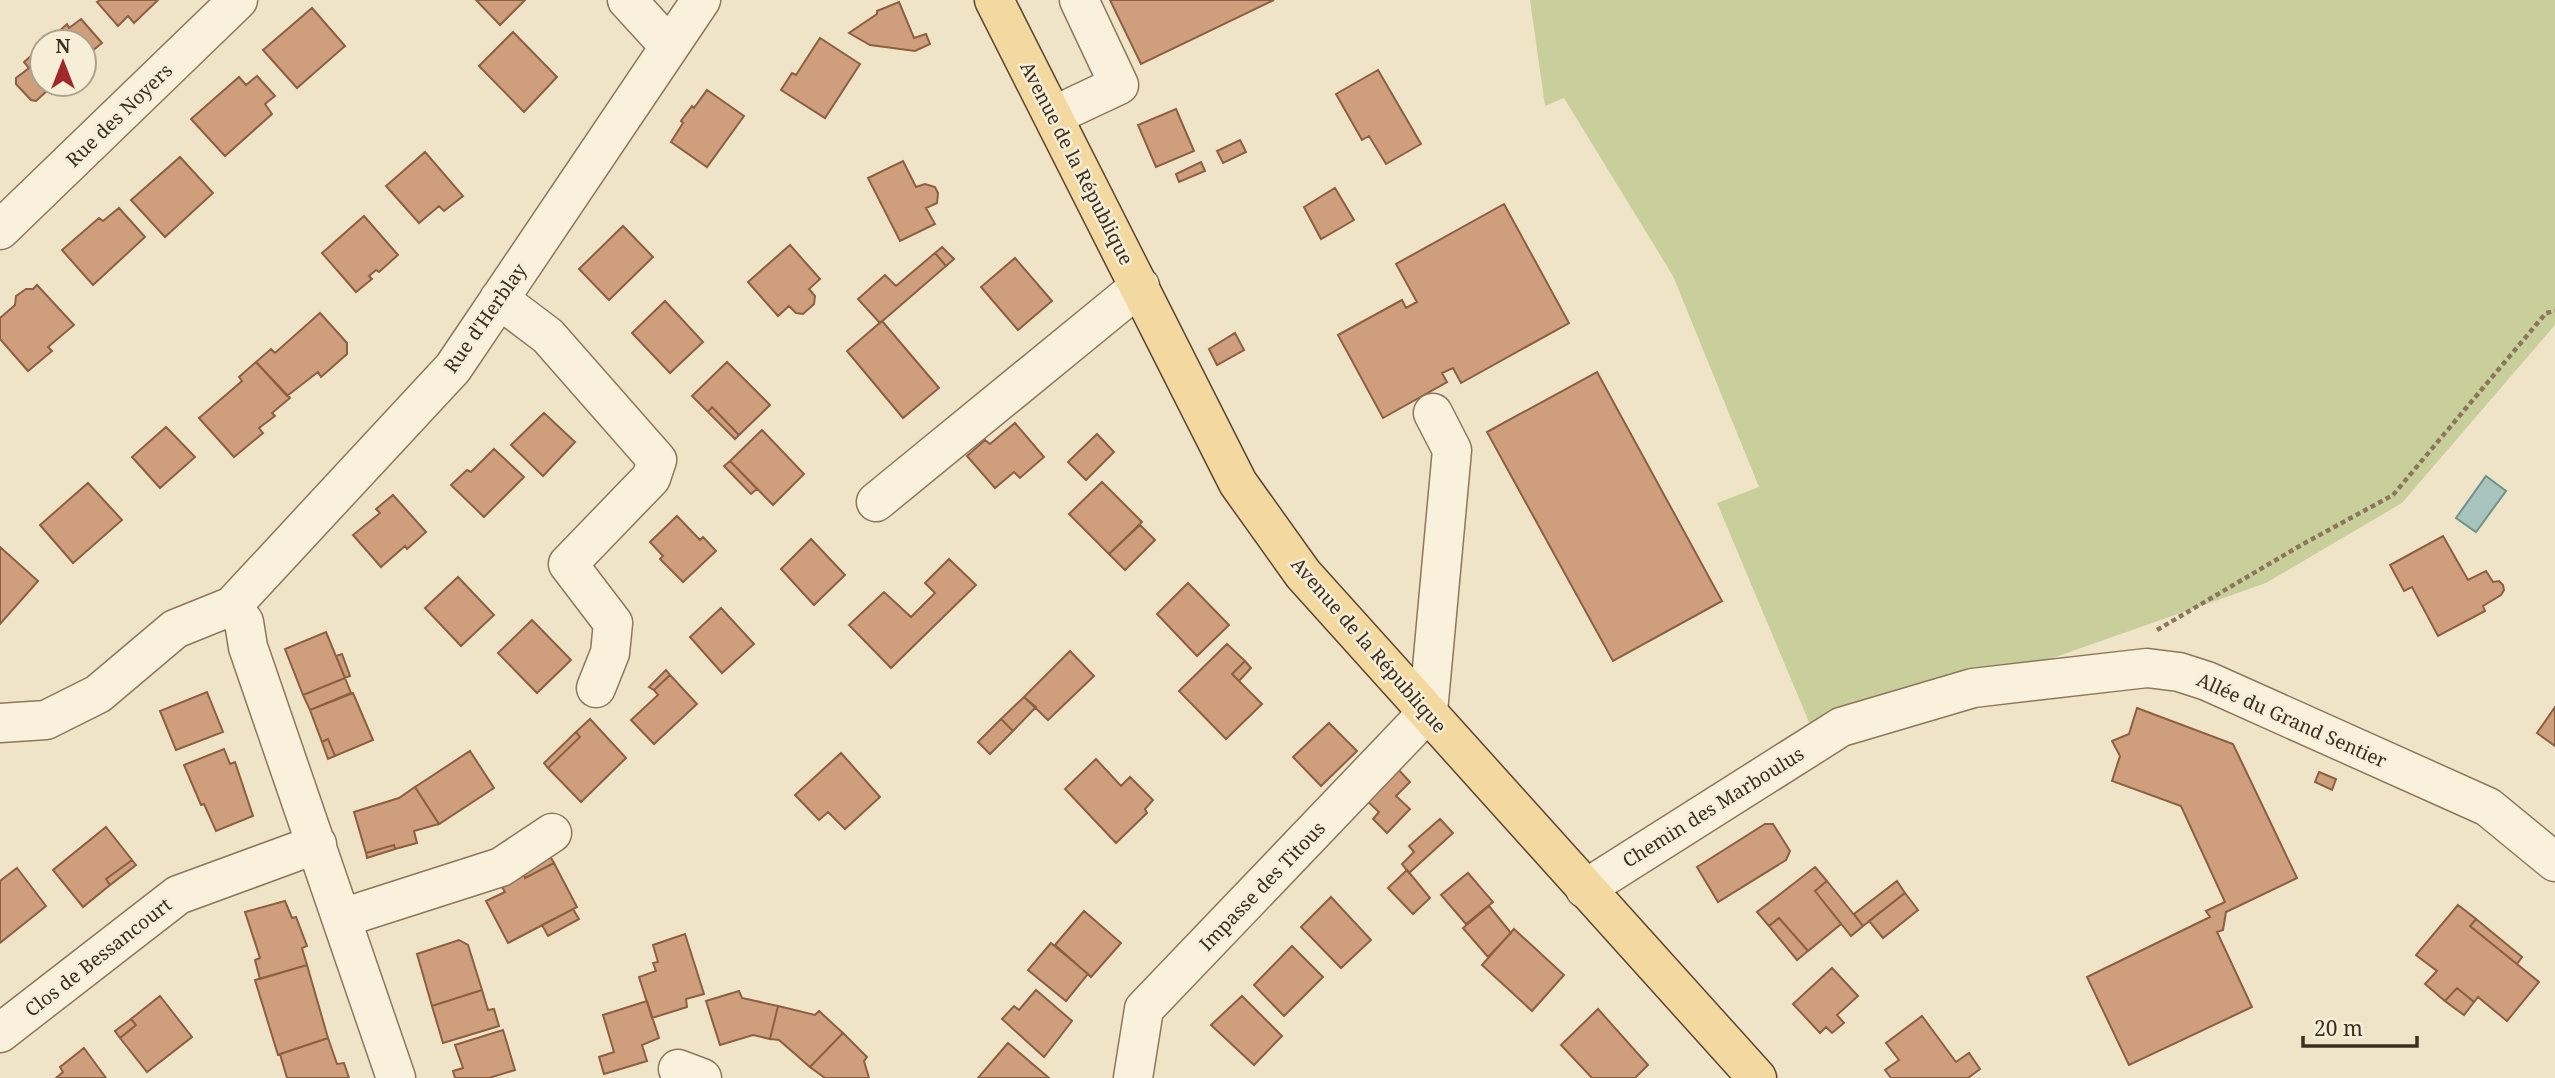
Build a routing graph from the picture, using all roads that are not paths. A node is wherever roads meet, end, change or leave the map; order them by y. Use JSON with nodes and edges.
{"nodes":[{"id":1,"x":238,"y":0,"type":"edge"},
{"id":2,"x":627,"y":0,"type":"edge"},
{"id":3,"x":701,"y":0,"type":"edge"},
{"id":4,"x":994,"y":0,"type":"edge"},
{"id":5,"x":1079,"y":0,"type":"edge"},
{"id":6,"x":669,"y":46,"type":"junction"},
{"id":7,"x":1053,"y":116,"type":"junction"},
{"id":8,"x":0,"y":230,"type":"edge"},
{"id":9,"x":1140,"y":286,"type":"junction"},
{"id":10,"x":499,"y":299,"type":"junction"},
{"id":11,"x":1433,"y":413,"type":"dead end"},
{"id":12,"x":876,"y":502,"type":"dead end"},
{"id":13,"x":232,"y":606,"type":"junction"},
{"id":14,"x":596,"y":688,"type":"dead end"},
{"id":15,"x":1428,"y":712,"type":"junction"},
{"id":16,"x":0,"y":723,"type":"edge"},
{"id":17,"x":1841,"y":727,"type":"joint"},
{"id":18,"x":552,"y":832,"type":"dead end"},
{"id":19,"x":317,"y":844,"type":"junction"},
{"id":20,"x":2555,"y":862,"type":"edge"},
{"id":21,"x":1585,"y":888,"type":"junction"},
{"id":22,"x":342,"y":918,"type":"junction"},
{"id":23,"x":0,"y":1032,"type":"edge"},
{"id":24,"x":396,"y":1078,"type":"edge"},
{"id":25,"x":1133,"y":1078,"type":"edge"},
{"id":26,"x":1757,"y":1078,"type":"edge"}],
"edges":[{"from":1,"to":8,"type":"street","name":"Rue des Noyers"},
{"from":2,"to":6,"type":"street"},
{"from":3,"to":6,"type":"street","name":"Rue d'Herblay"},
{"from":4,"to":7,"type":"main road","name":"Avenue de la République"},
{"from":5,"to":7,"type":"street"},
{"from":6,"to":10,"type":"street","name":"Rue d'Herblay"},
{"from":7,"to":9,"type":"main road","name":"Avenue de la République"},
{"from":9,"to":12,"type":"street"},
{"from":9,"to":15,"type":"main road","name":"Avenue de la République"},
{"from":10,"to":13,"type":"street","name":"Rue d'Herblay"},
{"from":10,"to":14,"type":"street"},
{"from":11,"to":15,"type":"street"},
{"from":13,"to":16,"type":"street"},
{"from":13,"to":19,"type":"street"},
{"from":15,"to":21,"type":"main road","name":"Avenue de la République"},
{"from":15,"to":25,"type":"street","name":"Impasse des Titous"},
{"from":17,"to":20,"type":"street","name":"Allée du Grand Sentier"},
{"from":17,"to":21,"type":"street","name":"Chemin des Marboulus"},
{"from":18,"to":22,"type":"street"},
{"from":19,"to":22,"type":"street"},
{"from":19,"to":23,"type":"street","name":"Clos de Bessancourt"},
{"from":21,"to":26,"type":"main road","name":"Avenue de la République"},
{"from":22,"to":24,"type":"street"}]}
